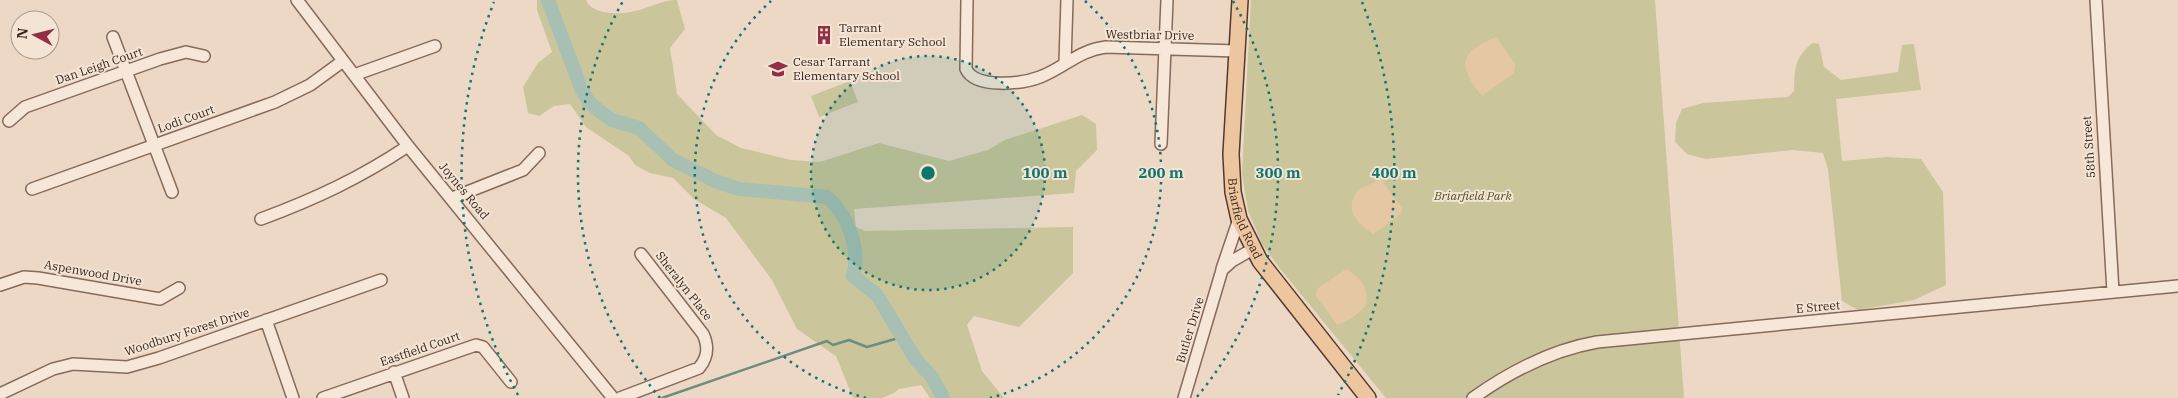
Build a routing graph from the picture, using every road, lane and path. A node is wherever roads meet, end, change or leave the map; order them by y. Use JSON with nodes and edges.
{"nodes":[{"id":1,"x":297,"y":0,"type":"edge"},
{"id":2,"x":967,"y":0,"type":"edge"},
{"id":3,"x":1067,"y":0,"type":"edge"},
{"id":4,"x":1167,"y":0,"type":"edge"},
{"id":5,"x":1240,"y":0,"type":"edge"},
{"id":6,"x":2096,"y":0,"type":"edge"},
{"id":7,"x":113,"y":37,"type":"dead end"},
{"id":8,"x":435,"y":46,"type":"dead end"},
{"id":9,"x":1165,"y":48,"type":"junction"},
{"id":10,"x":1237,"y":51,"type":"junction"},
{"id":11,"x":204,"y":56,"type":"dead end"},
{"id":12,"x":343,"y":61,"type":"junction"},
{"id":13,"x":1065,"y":62,"type":"junction"},
{"id":14,"x":126,"y":71,"type":"junction"},
{"id":15,"x":354,"y":74,"type":"junction"},
{"id":16,"x":9,"y":121,"type":"dead end"},
{"id":17,"x":1161,"y":144,"type":"dead end"},
{"id":18,"x":153,"y":146,"type":"junction"},
{"id":19,"x":408,"y":146,"type":"junction"},
{"id":20,"x":539,"y":153,"type":"dead end"},
{"id":21,"x":32,"y":189,"type":"dead end"},
{"id":22,"x":172,"y":192,"type":"dead end"},
{"id":23,"x":452,"y":198,"type":"junction"},
{"id":24,"x":1239,"y":218,"type":"junction"},
{"id":25,"x":261,"y":219,"type":"dead end"},
{"id":26,"x":1253,"y":249,"type":"junction"},
{"id":27,"x":641,"y":254,"type":"dead end"},
{"id":28,"x":1222,"y":270,"type":"junction"},
{"id":29,"x":381,"y":280,"type":"dead end"},
{"id":30,"x":0,"y":285,"type":"edge"},
{"id":31,"x":2178,"y":286,"type":"edge"},
{"id":32,"x":179,"y":288,"type":"dead end"},
{"id":33,"x":2113,"y":292,"type":"junction"},
{"id":34,"x":266,"y":320,"type":"junction"},
{"id":35,"x":394,"y":372,"type":"junction"},
{"id":36,"x":511,"y":382,"type":"dead end"},
{"id":37,"x":0,"y":394,"type":"edge"},
{"id":38,"x":293,"y":398,"type":"edge"},
{"id":39,"x":323,"y":398,"type":"edge"},
{"id":40,"x":403,"y":398,"type":"edge"},
{"id":41,"x":612,"y":398,"type":"edge"},
{"id":42,"x":620,"y":398,"type":"edge"},
{"id":43,"x":1184,"y":398,"type":"edge"},
{"id":44,"x":1368,"y":398,"type":"edge"},
{"id":45,"x":1473,"y":398,"type":"edge"}],
"edges":[{"from":1,"to":12,"type":"street","name":"Joynes Road"},
{"from":2,"to":13,"type":"street","name":"Westbriar Drive"},
{"from":3,"to":13,"type":"street"},
{"from":4,"to":9,"type":"street"},
{"from":5,"to":10,"type":"main road","name":"Briarfield Road"},
{"from":6,"to":33,"type":"street","name":"58th Street"},
{"from":7,"to":14,"type":"street"},
{"from":8,"to":15,"type":"street"},
{"from":9,"to":10,"type":"street","name":"Westbriar Drive"},
{"from":9,"to":13,"type":"street","name":"Westbriar Drive"},
{"from":9,"to":17,"type":"street"},
{"from":10,"to":24,"type":"main road","name":"Briarfield Road"},
{"from":11,"to":14,"type":"street","name":"Dan Leigh Court"},
{"from":12,"to":15,"type":"street","name":"Joynes Road"},
{"from":12,"to":18,"type":"street","name":"Lodi Court"},
{"from":14,"to":16,"type":"street","name":"Dan Leigh Court"},
{"from":14,"to":18,"type":"street"},
{"from":15,"to":19,"type":"street","name":"Joynes Road"},
{"from":18,"to":21,"type":"street","name":"Lodi Court"},
{"from":18,"to":22,"type":"street"},
{"from":19,"to":23,"type":"street","name":"Joynes Road"},
{"from":19,"to":25,"type":"street"},
{"from":20,"to":23,"type":"street"},
{"from":23,"to":41,"type":"street","name":"Joynes Road"},
{"from":24,"to":26,"type":"main road","name":"Briarfield Road"},
{"from":24,"to":28,"type":"street","name":"Butler Drive"},
{"from":26,"to":28,"type":"street"},
{"from":26,"to":44,"type":"main road","name":"Briarfield Road"},
{"from":27,"to":42,"type":"street","name":"Sheralyn Place"},
{"from":28,"to":43,"type":"street","name":"Butler Drive"},
{"from":29,"to":34,"type":"street","name":"Woodbury Forest Drive"},
{"from":30,"to":32,"type":"street","name":"Aspenwood Drive"},
{"from":31,"to":33,"type":"street","name":"E Street"},
{"from":33,"to":45,"type":"street","name":"E Street"},
{"from":34,"to":37,"type":"street","name":"Woodbury Forest Drive"},
{"from":34,"to":38,"type":"street"},
{"from":35,"to":36,"type":"street","name":"Eastfield Court"},
{"from":35,"to":39,"type":"street","name":"Eastfield Court"},
{"from":35,"to":40,"type":"street"}]}
